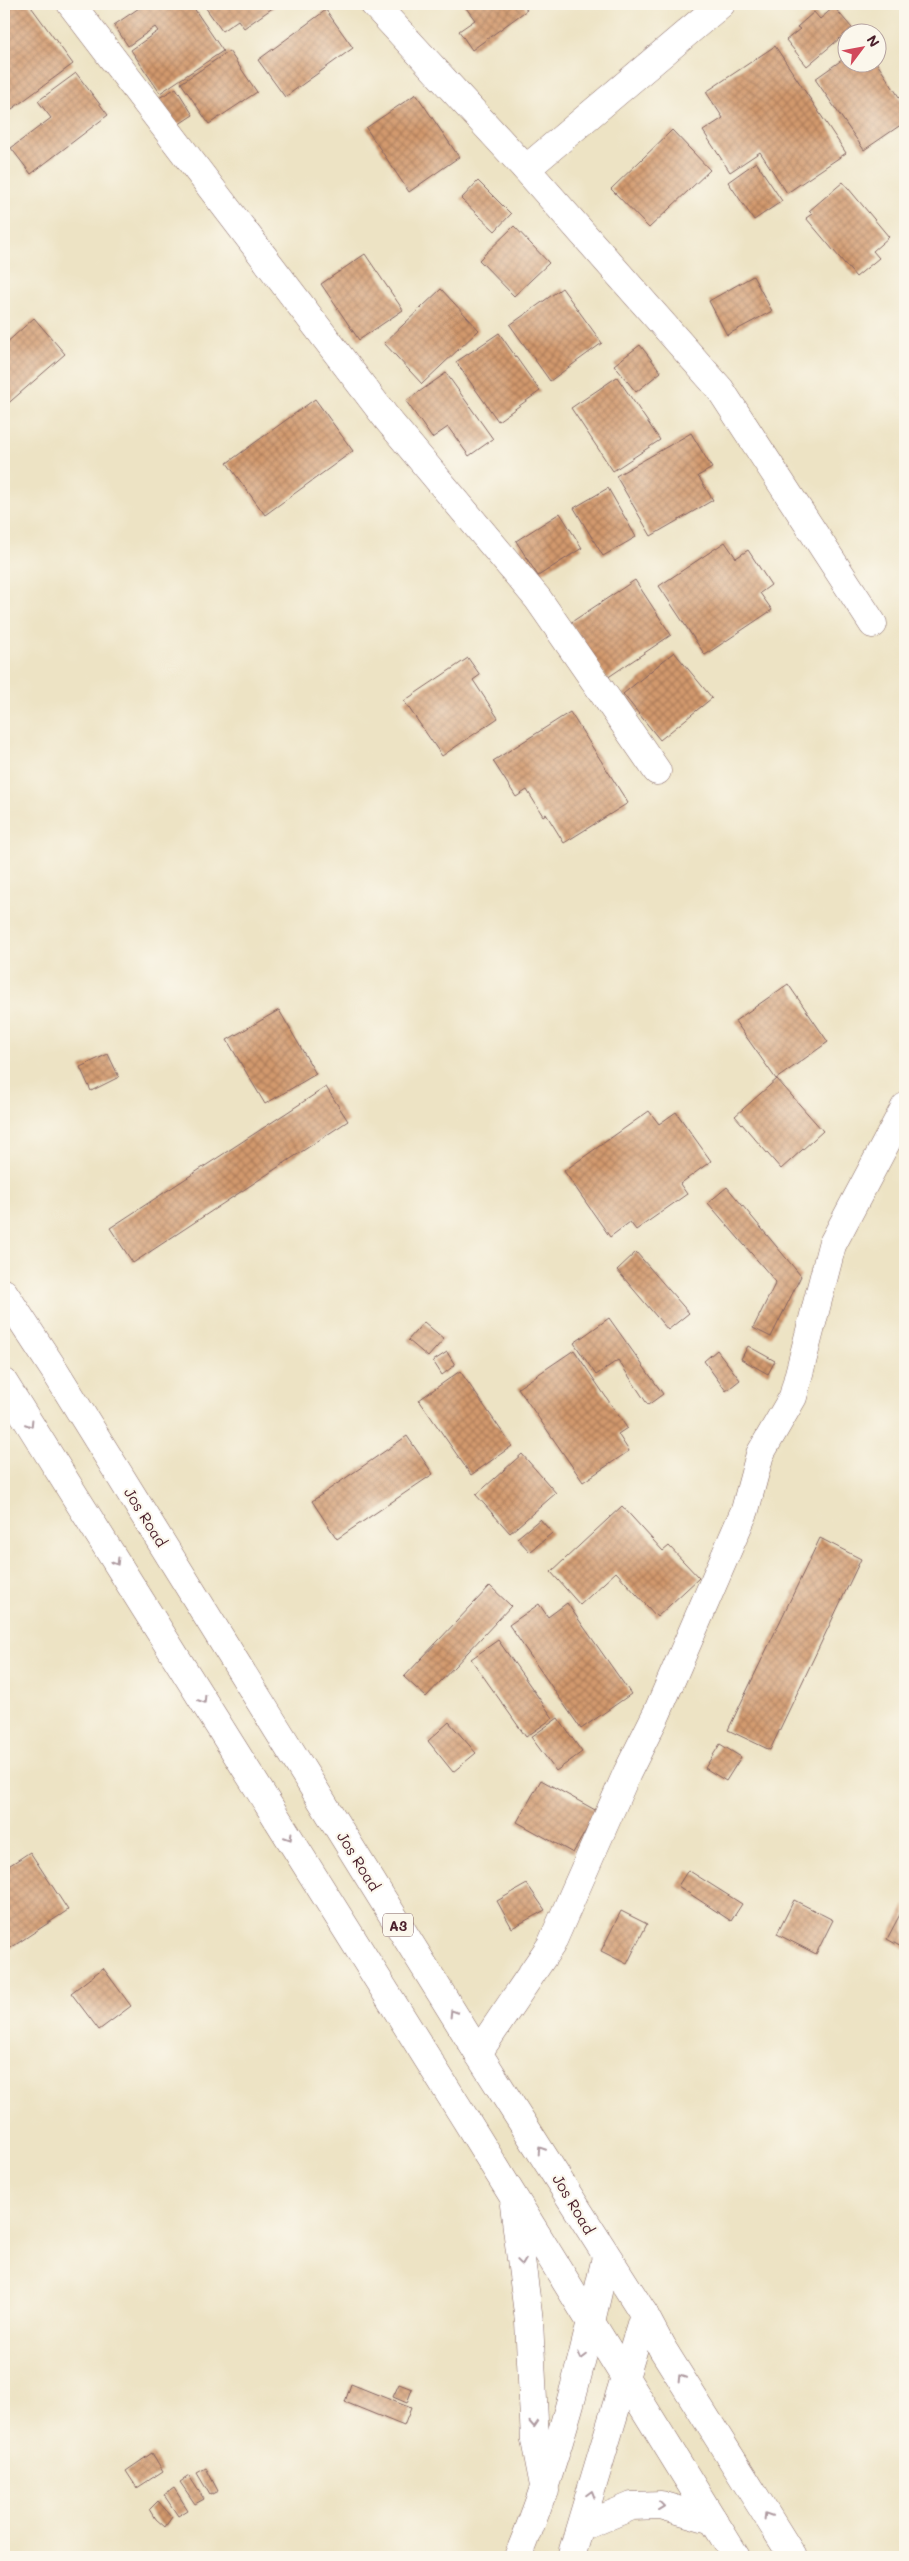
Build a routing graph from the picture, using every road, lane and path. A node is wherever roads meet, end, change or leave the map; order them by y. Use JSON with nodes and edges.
{"nodes":[{"id":1,"x":71,"y":4,"type":"edge"},
{"id":2,"x":374,"y":4,"type":"edge"},
{"id":3,"x":721,"y":4,"type":"edge"},
{"id":4,"x":526,"y":169,"type":"junction"},
{"id":5,"x":873,"y":624,"type":"dead end"},
{"id":6,"x":657,"y":771,"type":"dead end"},
{"id":7,"x":905,"y":1107,"type":"edge"},
{"id":8,"x":4,"y":1293,"type":"edge"},
{"id":9,"x":4,"y":1383,"type":"edge"},
{"id":10,"x":478,"y":2053,"type":"junction"},
{"id":11,"x":513,"y":2196,"type":"junction"},
{"id":12,"x":606,"y":2258,"type":"junction"},
{"id":13,"x":644,"y":2314,"type":"junction"},
{"id":14,"x":591,"y":2323,"type":"junction"},
{"id":15,"x":624,"y":2376,"type":"junction"},
{"id":16,"x":545,"y":2491,"type":"junction"},
{"id":17,"x":713,"y":2520,"type":"junction"},
{"id":18,"x":582,"y":2527,"type":"junction"},
{"id":19,"x":518,"y":2557,"type":"edge"},
{"id":20,"x":571,"y":2557,"type":"edge"},
{"id":21,"x":736,"y":2557,"type":"edge"},
{"id":22,"x":793,"y":2557,"type":"edge"}],
"edges":[{"from":1,"to":6,"type":"main road"},
{"from":2,"to":4,"type":"main road"},
{"from":3,"to":4,"type":"main road"},
{"from":4,"to":5,"type":"main road"},
{"from":7,"to":10,"type":"main road"},
{"from":10,"to":8,"type":"main road","name":"Jos Road","number":"A3","one_way":true},
{"from":9,"to":11,"type":"main road","one_way":true},
{"from":12,"to":10,"type":"main road","name":"Jos Road","number":"A3","one_way":true},
{"from":11,"to":14,"type":"main road"},
{"from":11,"to":16,"type":"main road","one_way":true},
{"from":12,"to":13,"type":"main road","name":"Jos Road","number":"A3"},
{"from":12,"to":14,"type":"main road"},
{"from":13,"to":15,"type":"main road"},
{"from":22,"to":13,"type":"main road","name":"Jos Road","number":"A3","one_way":true},
{"from":14,"to":15,"type":"main road"},
{"from":14,"to":16,"type":"main road","one_way":true},
{"from":15,"to":17,"type":"main road"},
{"from":18,"to":15,"type":"main road","one_way":true},
{"from":16,"to":19,"type":"main road"},
{"from":18,"to":17,"type":"main road","one_way":true},
{"from":17,"to":21,"type":"main road"},
{"from":18,"to":20,"type":"main road"}]}
